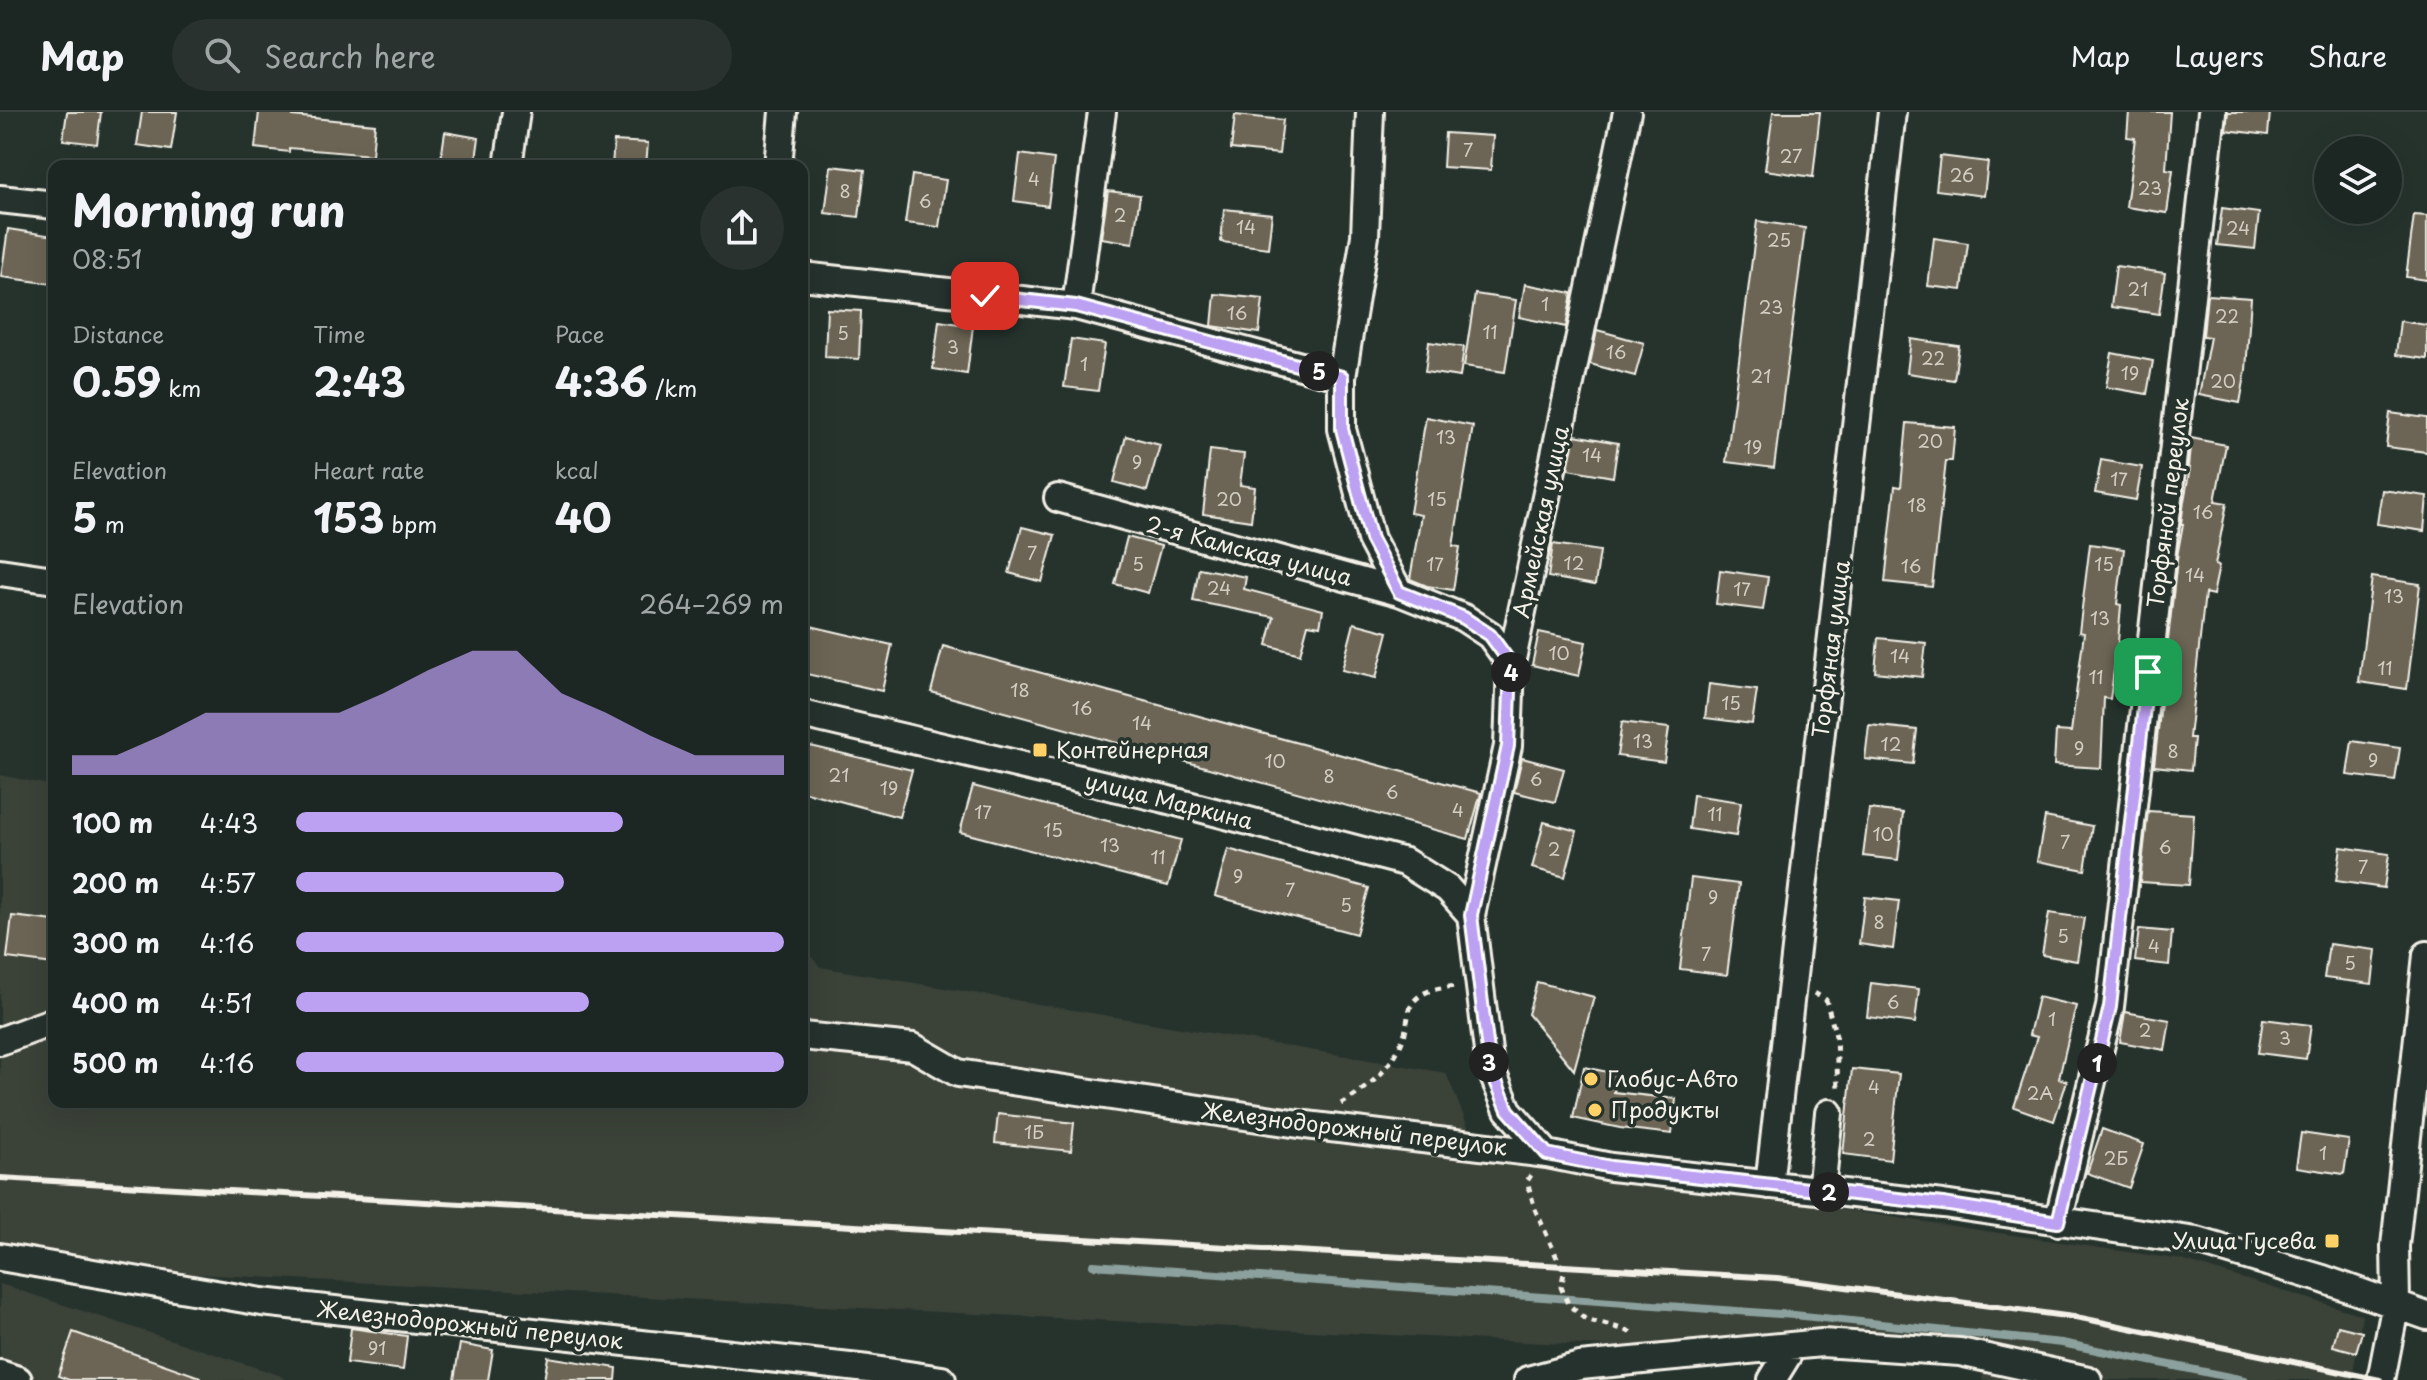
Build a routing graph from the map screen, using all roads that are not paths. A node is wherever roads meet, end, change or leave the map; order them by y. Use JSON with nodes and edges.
{"nodes":[{"id":1,"x":516,"y":112,"type":"edge"},
{"id":2,"x":783,"y":112,"type":"edge"},
{"id":3,"x":1102,"y":112,"type":"edge"},
{"id":4,"x":1370,"y":112,"type":"edge"},
{"id":5,"x":1627,"y":112,"type":"edge"},
{"id":6,"x":1892,"y":112,"type":"edge"},
{"id":7,"x":2212,"y":112,"type":"edge"},
{"id":8,"x":509,"y":160,"type":"edge"},
{"id":9,"x":779,"y":160,"type":"edge"},
{"id":10,"x":0,"y":199,"type":"edge"},
{"id":11,"x":48,"y":204,"type":"edge"},
{"id":12,"x":808,"y":277,"type":"edge"},
{"id":13,"x":1076,"y":306,"type":"junction"},
{"id":14,"x":1342,"y":377,"type":"junction"},
{"id":15,"x":1058,"y":498,"type":"dead end"},
{"id":16,"x":0,"y":572,"type":"edge"},
{"id":17,"x":48,"y":579,"type":"edge"},
{"id":18,"x":1399,"y":592,"type":"junction"},
{"id":19,"x":1511,"y":664,"type":"junction"},
{"id":20,"x":808,"y":715,"type":"edge"},
{"id":21,"x":1471,"y":915,"type":"junction"},
{"id":22,"x":2427,"y":955,"type":"edge"},
{"id":23,"x":48,"y":1023,"type":"edge"},
{"id":24,"x":808,"y":1037,"type":"edge"},
{"id":25,"x":0,"y":1041,"type":"edge"},
{"id":26,"x":1829,"y":1113,"type":"road end"},
{"id":27,"x":1547,"y":1154,"type":"junction"},
{"id":28,"x":1769,"y":1185,"type":"junction"},
{"id":29,"x":1821,"y":1191,"type":"junction"},
{"id":30,"x":2058,"y":1222,"type":"junction"},
{"id":31,"x":0,"y":1257,"type":"edge"},
{"id":32,"x":2396,"y":1303,"type":"junction"},
{"id":33,"x":2427,"y":1316,"type":"edge"},
{"id":34,"x":1793,"y":1346,"type":"junction"},
{"id":35,"x":0,"y":1374,"type":"edge"},
{"id":36,"x":18,"y":1380,"type":"edge"},
{"id":37,"x":942,"y":1380,"type":"edge"},
{"id":38,"x":1528,"y":1380,"type":"edge"},
{"id":39,"x":1772,"y":1380,"type":"edge"},
{"id":40,"x":2088,"y":1380,"type":"edge"},
{"id":41,"x":2381,"y":1380,"type":"edge"}],
"edges":[{"from":1,"to":8,"type":"street"},
{"from":2,"to":9,"type":"street"},
{"from":3,"to":13,"type":"street"},
{"from":4,"to":14,"type":"street"},
{"from":5,"to":19,"type":"street","name":"Армейская улица"},
{"from":6,"to":28,"type":"street","name":"Торфяная улица"},
{"from":7,"to":30,"type":"street","name":"Торфяной переулок"},
{"from":10,"to":11,"type":"street"},
{"from":12,"to":13,"type":"street"},
{"from":13,"to":14,"type":"street"},
{"from":14,"to":18,"type":"street"},
{"from":15,"to":18,"type":"street","name":"2-я Камская улица"},
{"from":16,"to":17,"type":"street"},
{"from":18,"to":19,"type":"street","name":"2-я Камская улица"},
{"from":19,"to":21,"type":"street","name":"Армейская улица"},
{"from":20,"to":21,"type":"street","name":"улица Маркина"},
{"from":21,"to":27,"type":"street","name":"Армейская улица"},
{"from":22,"to":32,"type":"street"},
{"from":23,"to":25,"type":"street"},
{"from":24,"to":27,"type":"street","name":"Железнодорожный переулок"},
{"from":26,"to":29,"type":"street"},
{"from":27,"to":28,"type":"street","name":"Железнодорожный переулок"},
{"from":28,"to":29,"type":"street","name":"Железнодорожный переулок"},
{"from":29,"to":30,"type":"street","name":"Железнодорожный переулок"},
{"from":30,"to":32,"type":"street","name":"Железнодорожный переулок"},
{"from":31,"to":37,"type":"street","name":"Железнодорожный переулок"},
{"from":32,"to":33,"type":"street","name":"Железнодорожный переулок"},
{"from":32,"to":41,"type":"street"},
{"from":34,"to":38,"type":"street"},
{"from":34,"to":39,"type":"street"},
{"from":34,"to":40,"type":"street"},
{"from":35,"to":36,"type":"street"}]}
